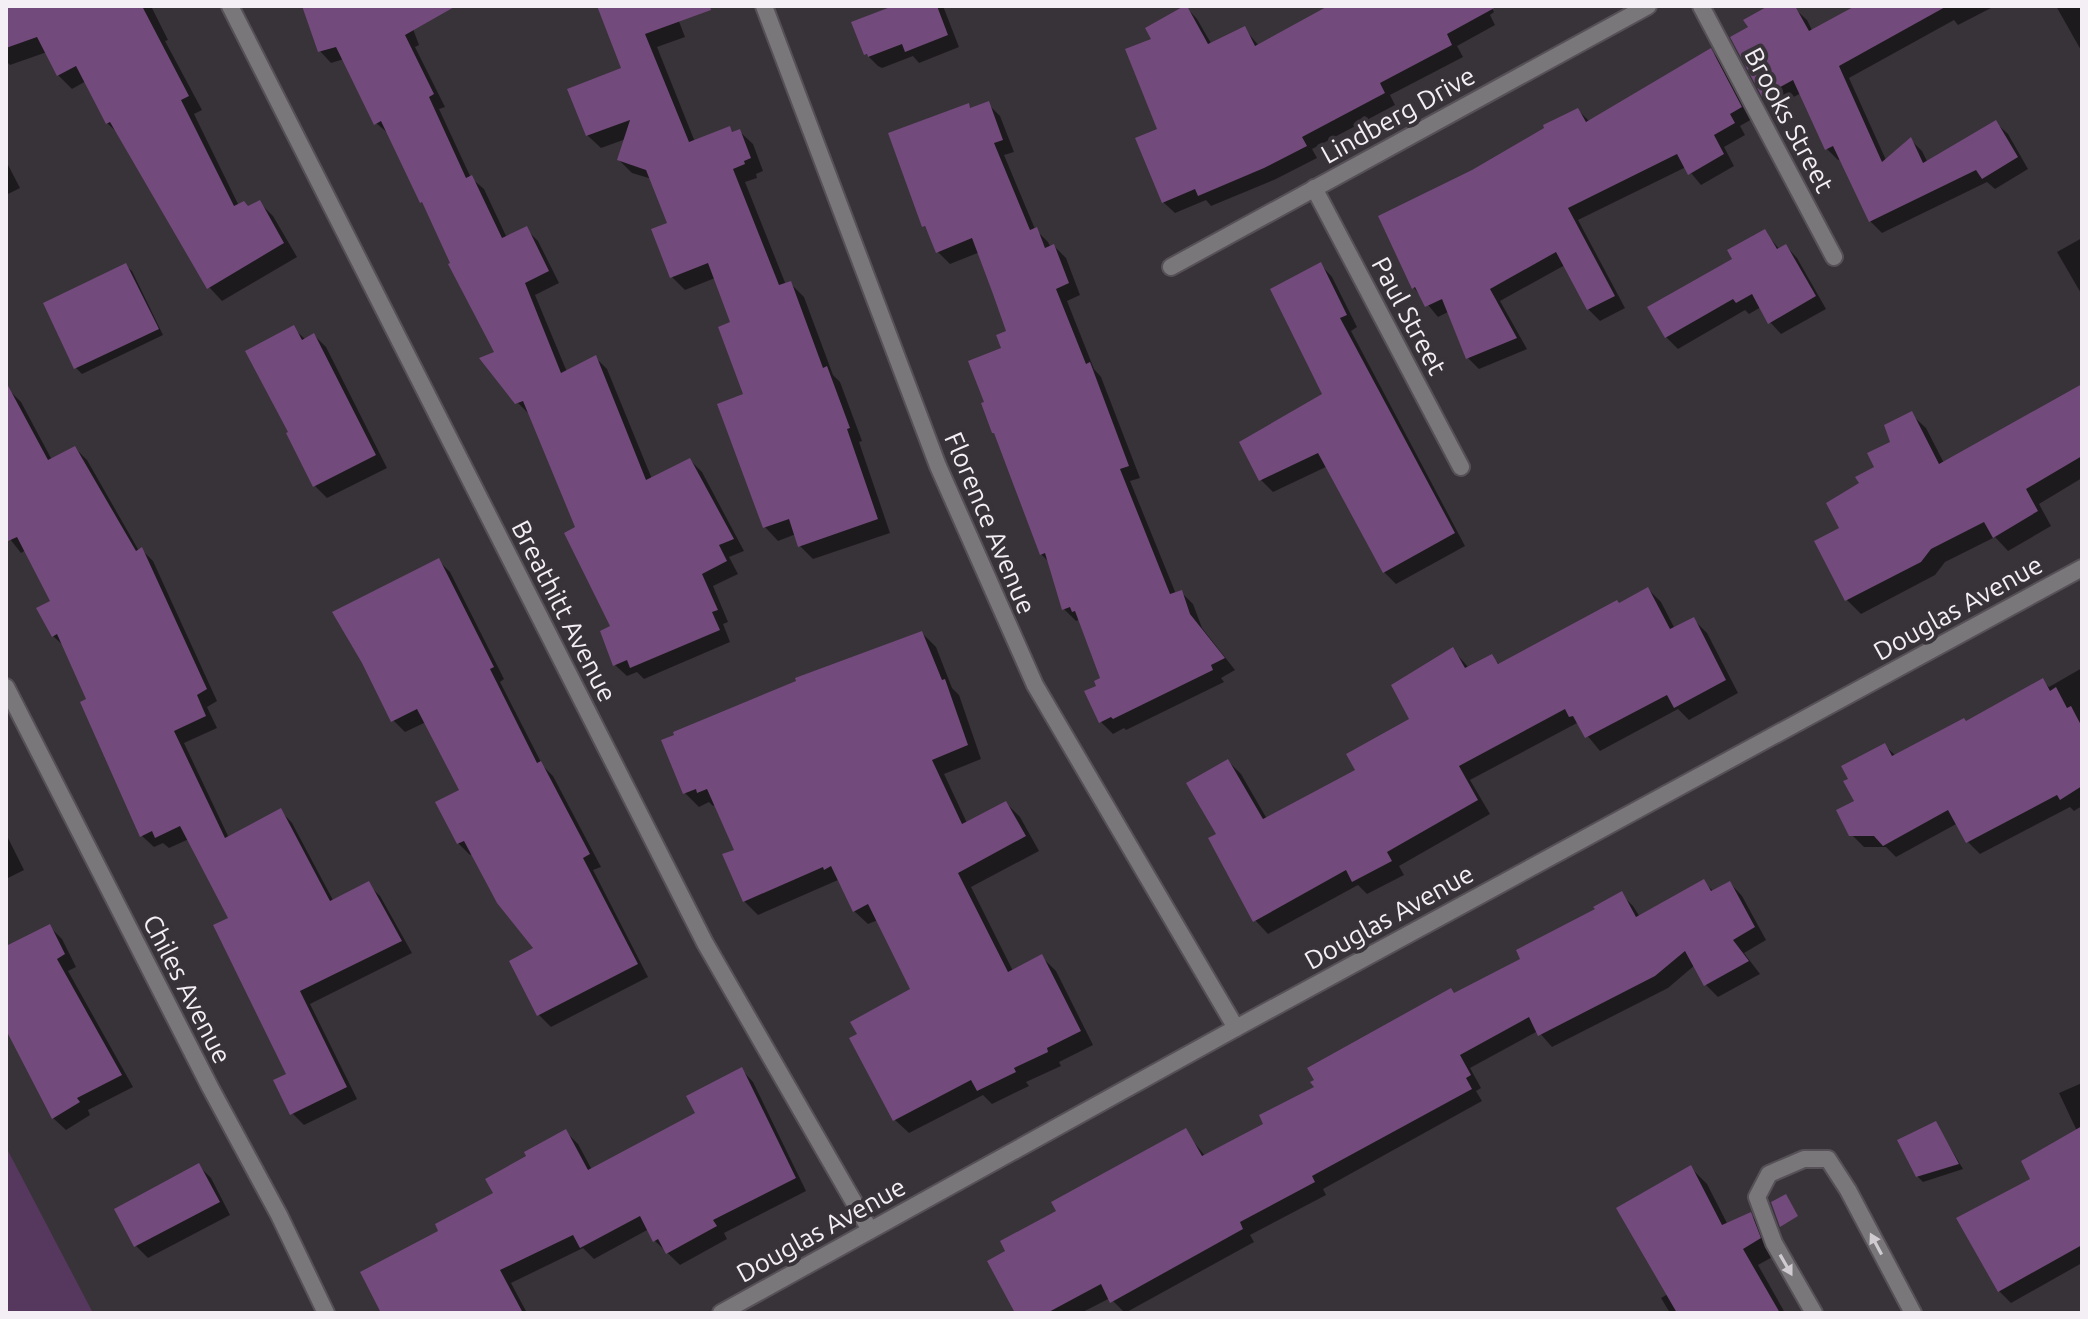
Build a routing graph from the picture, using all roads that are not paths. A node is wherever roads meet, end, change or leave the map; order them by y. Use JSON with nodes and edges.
{"nodes":[{"id":1,"x":230,"y":6,"type":"edge"},
{"id":2,"x":764,"y":6,"type":"edge"},
{"id":3,"x":1648,"y":6,"type":"edge"},
{"id":4,"x":1701,"y":6,"type":"edge"},
{"id":5,"x":1314,"y":188,"type":"junction"},
{"id":6,"x":1834,"y":257,"type":"dead end"},
{"id":7,"x":1171,"y":267,"type":"dead end"},
{"id":8,"x":1461,"y":467,"type":"dead end"},
{"id":9,"x":2082,"y":568,"type":"edge"},
{"id":10,"x":6,"y":687,"type":"edge"},
{"id":11,"x":1236,"y":1028,"type":"junction"},
{"id":12,"x":870,"y":1230,"type":"junction"},
{"id":13,"x":326,"y":1313,"type":"edge"},
{"id":14,"x":721,"y":1313,"type":"edge"},
{"id":15,"x":1814,"y":1313,"type":"edge"},
{"id":16,"x":1913,"y":1313,"type":"edge"}],
"edges":[{"from":1,"to":12,"type":"street","name":"Breathitt Avenue"},
{"from":2,"to":11,"type":"street","name":"Florence Avenue"},
{"from":3,"to":5,"type":"street","name":"Lindberg Drive"},
{"from":4,"to":6,"type":"street","name":"Brooks Street"},
{"from":5,"to":7,"type":"street","name":"Lindberg Drive"},
{"from":5,"to":8,"type":"street","name":"Paul Street"},
{"from":9,"to":11,"type":"street","name":"Douglas Avenue"},
{"from":10,"to":13,"type":"street","name":"Chiles Avenue"},
{"from":11,"to":12,"type":"street","name":"Douglas Avenue"},
{"from":12,"to":14,"type":"street","name":"Douglas Avenue"},
{"from":16,"to":15,"type":"street","one_way":true}]}
